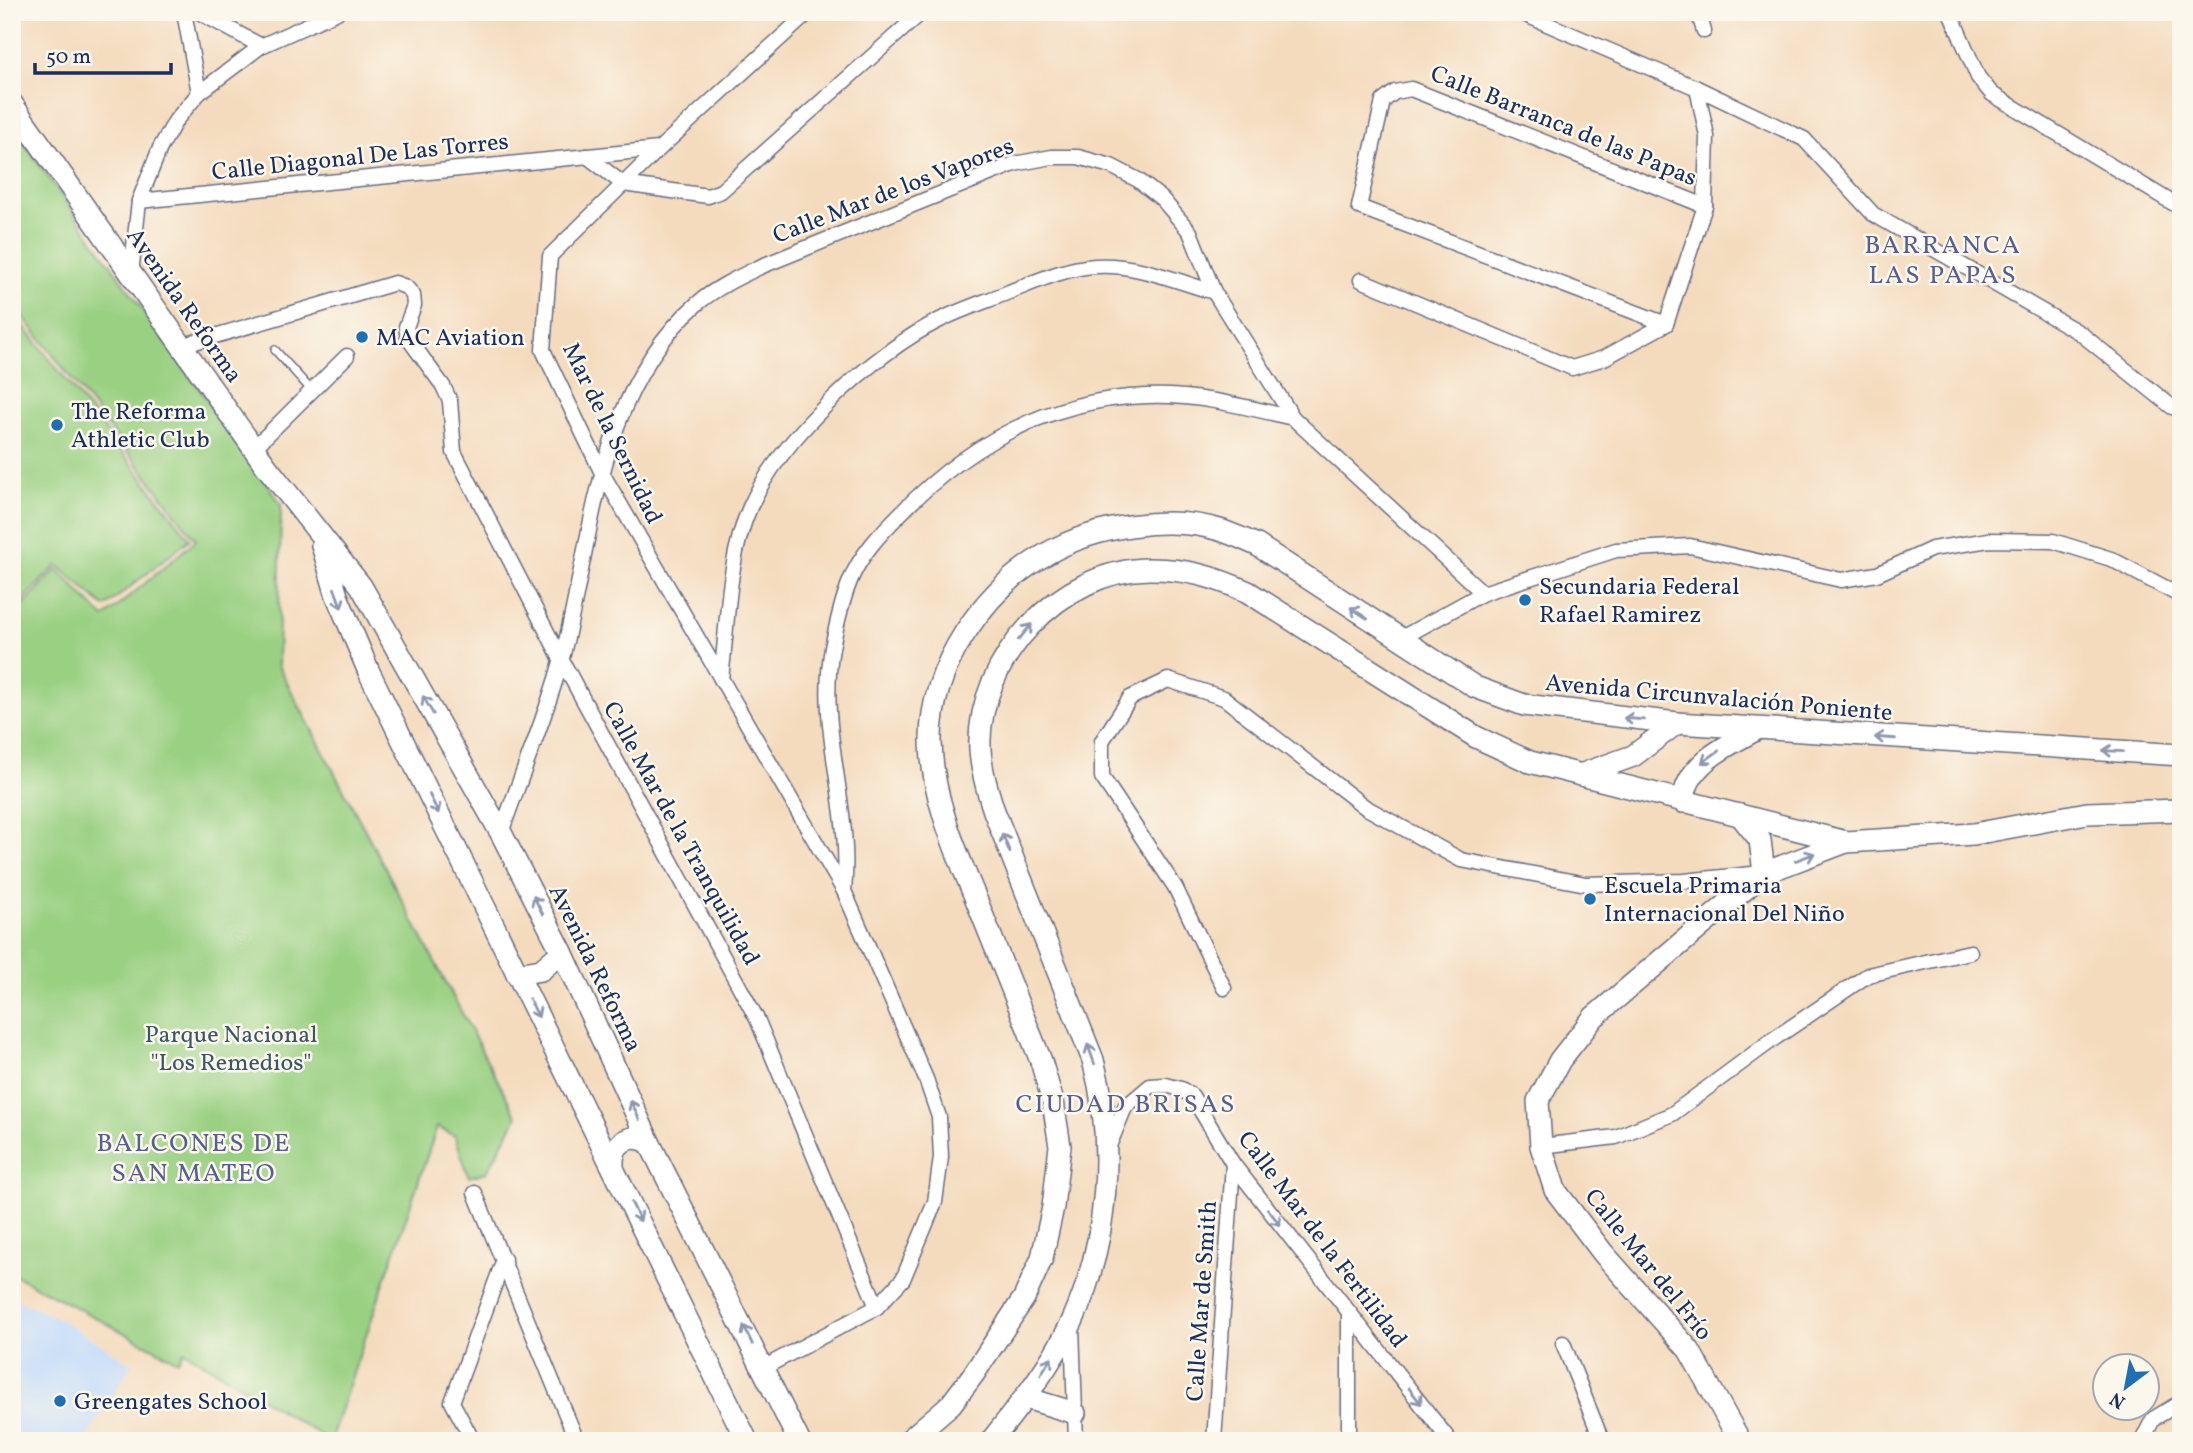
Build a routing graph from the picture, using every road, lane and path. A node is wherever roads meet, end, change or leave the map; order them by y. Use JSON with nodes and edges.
{"nodes":[{"id":1,"x":184,"y":12,"type":"edge"},
{"id":2,"x":199,"y":12,"type":"edge"},
{"id":3,"x":337,"y":12,"type":"edge"},
{"id":4,"x":809,"y":12,"type":"edge"},
{"id":5,"x":922,"y":12,"type":"edge"},
{"id":6,"x":1519,"y":12,"type":"edge"},
{"id":7,"x":1698,"y":12,"type":"edge"},
{"id":8,"x":1950,"y":12,"type":"edge"},
{"id":9,"x":1704,"y":31,"type":"dead end"},
{"id":10,"x":261,"y":46,"type":"junction"},
{"id":11,"x":1697,"y":88,"type":"junction"},
{"id":12,"x":199,"y":93,"type":"junction"},
{"id":13,"x":12,"y":104,"type":"edge"},
{"id":14,"x":659,"y":149,"type":"junction"},
{"id":15,"x":587,"y":156,"type":"junction"},
{"id":16,"x":623,"y":184,"type":"junction"},
{"id":17,"x":139,"y":201,"type":"junction"},
{"id":18,"x":1705,"y":206,"type":"junction"},
{"id":19,"x":2181,"y":208,"type":"edge"},
{"id":20,"x":131,"y":274,"type":"junction"},
{"id":21,"x":1361,"y":280,"type":"dead end"},
{"id":22,"x":1214,"y":292,"type":"junction"},
{"id":23,"x":1666,"y":324,"type":"junction"},
{"id":24,"x":181,"y":346,"type":"junction"},
{"id":25,"x":275,"y":350,"type":"dead end"},
{"id":26,"x":347,"y":356,"type":"dead end"},
{"id":27,"x":312,"y":392,"type":"junction"},
{"id":28,"x":2172,"y":407,"type":"dead end"},
{"id":29,"x":1293,"y":418,"type":"junction"},
{"id":30,"x":253,"y":449,"type":"junction"},
{"id":31,"x":602,"y":472,"type":"junction"},
{"id":32,"x":319,"y":533,"type":"junction"},
{"id":33,"x":1483,"y":593,"type":"junction"},
{"id":34,"x":2181,"y":596,"type":"edge"},
{"id":35,"x":1398,"y":640,"type":"junction"},
{"id":36,"x":561,"y":659,"type":"junction"},
{"id":37,"x":721,"y":680,"type":"junction"},
{"id":38,"x":1677,"y":723,"type":"junction"},
{"id":39,"x":1757,"y":729,"type":"junction"},
{"id":40,"x":2181,"y":755,"type":"edge"},
{"id":41,"x":1580,"y":775,"type":"junction"},
{"id":42,"x":1683,"y":802,"type":"junction"},
{"id":43,"x":2181,"y":810,"type":"edge"},
{"id":44,"x":1740,"y":815,"type":"junction"},
{"id":45,"x":501,"y":833,"type":"junction"},
{"id":46,"x":1846,"y":842,"type":"junction"},
{"id":47,"x":1764,"y":873,"type":"junction"},
{"id":48,"x":844,"y":891,"type":"junction"},
{"id":49,"x":562,"y":952,"type":"junction"},
{"id":50,"x":1970,"y":952,"type":"dead end"},
{"id":51,"x":517,"y":974,"type":"junction"},
{"id":52,"x":1224,"y":988,"type":"dead end"},
{"id":53,"x":649,"y":1142,"type":"junction"},
{"id":54,"x":1541,"y":1146,"type":"junction"},
{"id":55,"x":1105,"y":1154,"type":"junction"},
{"id":56,"x":1233,"y":1164,"type":"junction"},
{"id":57,"x":613,"y":1165,"type":"junction"},
{"id":58,"x":475,"y":1193,"type":"dead end"},
{"id":59,"x":504,"y":1259,"type":"junction"},
{"id":60,"x":877,"y":1307,"type":"junction"},
{"id":61,"x":1349,"y":1313,"type":"junction"},
{"id":62,"x":1071,"y":1322,"type":"junction"},
{"id":63,"x":1563,"y":1343,"type":"dead end"},
{"id":64,"x":763,"y":1368,"type":"junction"},
{"id":65,"x":1026,"y":1398,"type":"junction"},
{"id":66,"x":2181,"y":1402,"type":"edge"},
{"id":67,"x":1075,"y":1413,"type":"junction"},
{"id":68,"x":793,"y":1437,"type":"edge"},
{"id":69,"x":473,"y":1441,"type":"edge"},
{"id":70,"x":577,"y":1441,"type":"edge"},
{"id":71,"x":747,"y":1441,"type":"edge"},
{"id":72,"x":908,"y":1441,"type":"edge"},
{"id":73,"x":990,"y":1441,"type":"edge"},
{"id":74,"x":1076,"y":1441,"type":"edge"},
{"id":75,"x":1214,"y":1441,"type":"edge"},
{"id":76,"x":1349,"y":1441,"type":"edge"},
{"id":77,"x":1450,"y":1441,"type":"edge"},
{"id":78,"x":1602,"y":1441,"type":"edge"},
{"id":79,"x":1740,"y":1441,"type":"edge"},
{"id":80,"x":2142,"y":1441,"type":"edge"}],
"edges":[{"from":1,"to":12,"type":"street"},
{"from":2,"to":10,"type":"street"},
{"from":3,"to":10,"type":"street"},
{"from":4,"to":14,"type":"street","name":"Mar de la Sernidad"},
{"from":5,"to":16,"type":"street"},
{"from":6,"to":11,"type":"street"},
{"from":7,"to":9,"type":"street"},
{"from":8,"to":19,"type":"street"},
{"from":10,"to":12,"type":"street"},
{"from":11,"to":18,"type":"street","name":"Calle Barranca de las Papas"},
{"from":11,"to":28,"type":"street"},
{"from":12,"to":17,"type":"street"},
{"from":13,"to":20,"type":"main road","name":"Avenida Reforma"},
{"from":14,"to":15,"type":"street","name":"Calle Diagonal De Las Torres"},
{"from":14,"to":16,"type":"street","name":"Mar de la Sernidad"},
{"from":15,"to":16,"type":"street"},
{"from":15,"to":17,"type":"street","name":"Calle Diagonal De Las Torres"},
{"from":16,"to":31,"type":"street","name":"Mar de la Sernidad"},
{"from":17,"to":20,"type":"street"},
{"from":18,"to":23,"type":"street","name":"Calle Barranca de las Papas"},
{"from":18,"to":23,"type":"street","name":"Calle Barranca de las Papas"},
{"from":20,"to":24,"type":"main road","name":"Avenida Reforma"},
{"from":21,"to":23,"type":"street"},
{"from":22,"to":29,"type":"street","name":"Calle Mar de los Vapores"},
{"from":22,"to":31,"type":"street","name":"Calle Mar de los Vapores"},
{"from":22,"to":37,"type":"street"},
{"from":24,"to":30,"type":"main road","name":"Avenida Reforma"},
{"from":24,"to":36,"type":"street","name":"Calle Mar de la Tranquilidad"},
{"from":25,"to":27,"type":"lane"},
{"from":26,"to":27,"type":"street"},
{"from":27,"to":30,"type":"street"},
{"from":29,"to":33,"type":"street","name":"Calle Mar de los Vapores"},
{"from":29,"to":48,"type":"street"},
{"from":30,"to":32,"type":"main road","name":"Avenida Reforma"},
{"from":31,"to":36,"type":"street","name":"Calle Mar de los Vapores"},
{"from":31,"to":37,"type":"street","name":"Mar de la Sernidad"},
{"from":45,"to":32,"type":"main road","name":"Avenida Reforma","one_way":true},
{"from":32,"to":51,"type":"main road","name":"Avenida Reforma","one_way":true},
{"from":33,"to":34,"type":"street"},
{"from":33,"to":35,"type":"street"},
{"from":38,"to":35,"type":"main road","name":"Avenida Circunvalación Poniente","one_way":true},
{"from":35,"to":72,"type":"main road","name":"Avenida Circunvalación Poniente","one_way":true},
{"from":36,"to":45,"type":"street","name":"Calle Mar de los Vapores"},
{"from":36,"to":60,"type":"street","name":"Calle Mar de la Tranquilidad"},
{"from":37,"to":48,"type":"street","name":"Mar de la Sernidad"},
{"from":38,"to":39,"type":"main road","name":"Avenida Circunvalación Poniente"},
{"from":38,"to":41,"type":"main road"},
{"from":40,"to":39,"type":"main road","name":"Avenida Circunvalación Poniente","one_way":true},
{"from":39,"to":42,"type":"main road","one_way":true},
{"from":41,"to":42,"type":"main road"},
{"from":55,"to":41,"type":"main road","one_way":true},
{"from":42,"to":44,"type":"main road"},
{"from":43,"to":46,"type":"main road"},
{"from":44,"to":46,"type":"main road"},
{"from":44,"to":47,"type":"main road"},
{"from":49,"to":45,"type":"main road","name":"Avenida Reforma","one_way":true},
{"from":47,"to":46,"type":"main road","name":"Calle Mar del Frío","one_way":true},
{"from":47,"to":52,"type":"street"},
{"from":47,"to":54,"type":"main road","name":"Calle Mar del Frío"},
{"from":48,"to":60,"type":"street","name":"Mar de la Sernidad"},
{"from":49,"to":51,"type":"main road"},
{"from":53,"to":49,"type":"main road","name":"Avenida Reforma","one_way":true},
{"from":50,"to":54,"type":"street"},
{"from":51,"to":57,"type":"main road","name":"Avenida Reforma","one_way":true},
{"from":53,"to":57,"type":"main road"},
{"from":64,"to":53,"type":"main road","name":"Avenida Reforma","one_way":true},
{"from":54,"to":79,"type":"main road","name":"Calle Mar del Frío"},
{"from":55,"to":56,"type":"street","name":"Calle Mar de la Fertilidad"},
{"from":55,"to":62,"type":"main road"},
{"from":56,"to":61,"type":"street","name":"Calle Mar de la Fertilidad","one_way":true},
{"from":56,"to":75,"type":"street","name":"Calle Mar de Smith"},
{"from":57,"to":71,"type":"main road","name":"Avenida Reforma","one_way":true},
{"from":58,"to":59,"type":"street"},
{"from":59,"to":69,"type":"street"},
{"from":59,"to":70,"type":"street"},
{"from":60,"to":64,"type":"street","name":"Mar de la Sernidad"},
{"from":61,"to":76,"type":"street"},
{"from":61,"to":77,"type":"street","name":"Calle Mar de la Fertilidad","one_way":true},
{"from":65,"to":62,"type":"main road","one_way":true},
{"from":62,"to":67,"type":"street"},
{"from":63,"to":78,"type":"street"},
{"from":64,"to":68,"type":"main road","name":"Avenida Reforma"},
{"from":65,"to":67,"type":"main road"},
{"from":65,"to":73,"type":"main road"},
{"from":66,"to":80,"type":"street"},
{"from":67,"to":74,"type":"street"}]}
